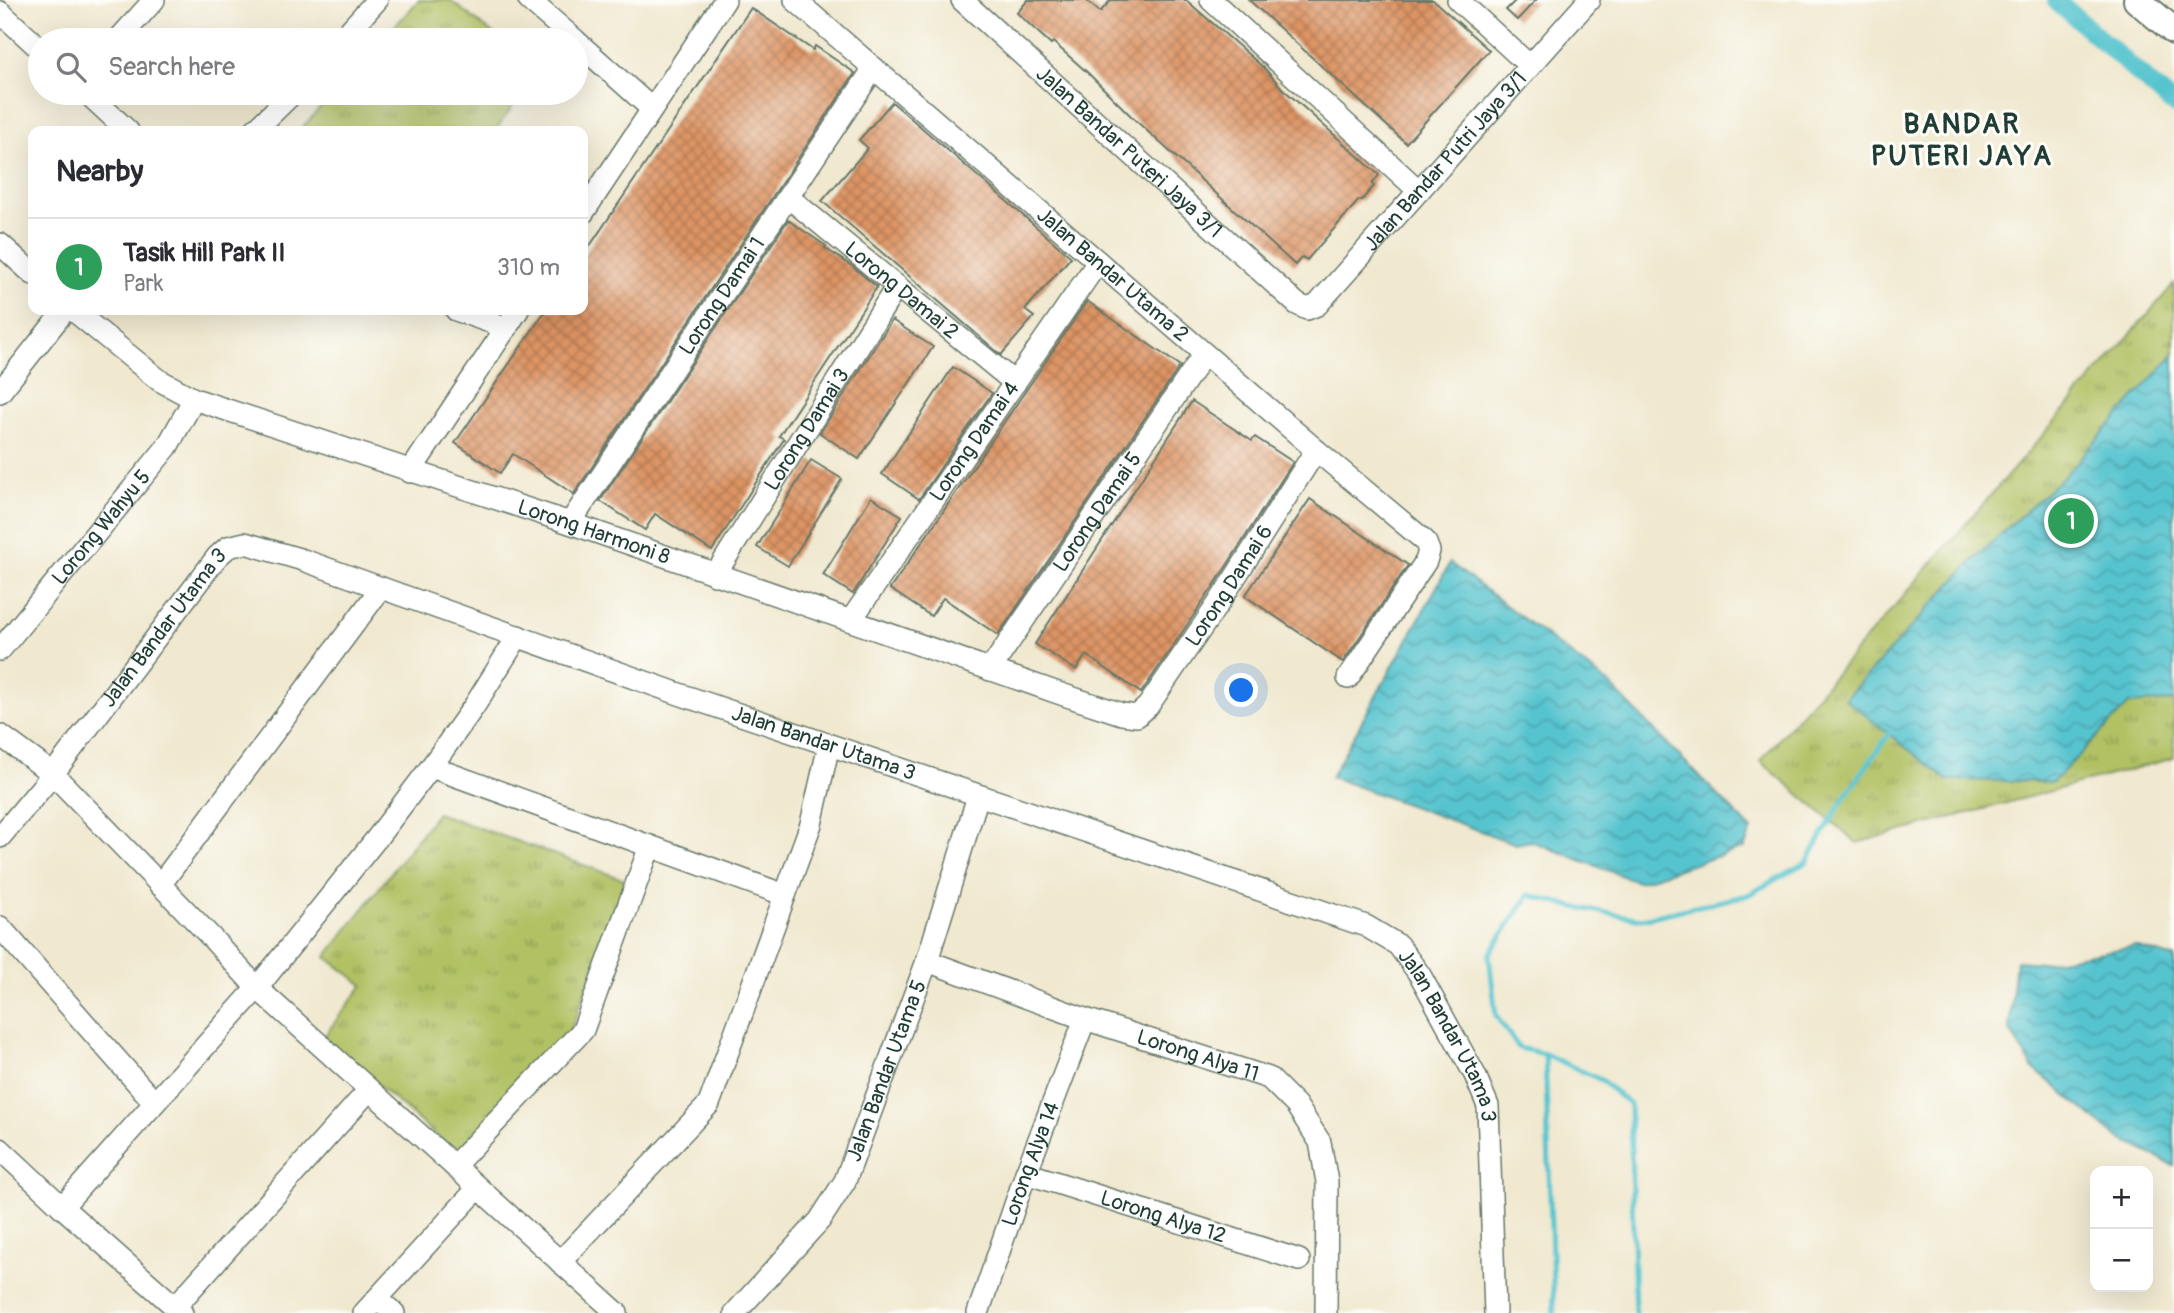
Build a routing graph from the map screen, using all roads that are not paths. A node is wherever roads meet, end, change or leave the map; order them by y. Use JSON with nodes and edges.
{"nodes":[{"id":1,"x":154,"y":0,"type":"edge"},
{"id":2,"x":377,"y":0,"type":"edge"},
{"id":3,"x":529,"y":0,"type":"edge"},
{"id":4,"x":725,"y":0,"type":"edge"},
{"id":5,"x":794,"y":0,"type":"edge"},
{"id":6,"x":962,"y":0,"type":"edge"},
{"id":7,"x":1210,"y":0,"type":"edge"},
{"id":8,"x":1458,"y":0,"type":"edge"},
{"id":9,"x":1588,"y":0,"type":"edge"},
{"id":10,"x":2137,"y":0,"type":"edge"},
{"id":11,"x":2163,"y":0,"type":"edge"},
{"id":12,"x":2174,"y":9,"type":"edge"},
{"id":13,"x":0,"y":12,"type":"edge"},
{"id":14,"x":129,"y":28,"type":"edge"},
{"id":15,"x":352,"y":28,"type":"edge"},
{"id":16,"x":560,"y":28,"type":"edge"},
{"id":17,"x":2174,"y":31,"type":"edge"},
{"id":18,"x":28,"y":38,"type":"edge"},
{"id":19,"x":588,"y":52,"type":"edge"},
{"id":20,"x":1530,"y":66,"type":"junction"},
{"id":21,"x":874,"y":68,"type":"junction"},
{"id":22,"x":100,"y":105,"type":"edge"},
{"id":23,"x":281,"y":105,"type":"edge"},
{"id":24,"x":652,"y":109,"type":"junction"},
{"id":25,"x":123,"y":126,"type":"edge"},
{"id":26,"x":259,"y":126,"type":"edge"},
{"id":27,"x":1419,"y":191,"type":"junction"},
{"id":28,"x":788,"y":197,"type":"junction"},
{"id":29,"x":588,"y":206,"type":"edge"},
{"id":30,"x":0,"y":243,"type":"edge"},
{"id":31,"x":1098,"y":262,"type":"junction"},
{"id":32,"x":28,"y":269,"type":"edge"},
{"id":33,"x":897,"y":286,"type":"junction"},
{"id":34,"x":1297,"y":304,"type":"joint"},
{"id":35,"x":61,"y":315,"type":"edge"},
{"id":36,"x":79,"y":315,"type":"edge"},
{"id":37,"x":488,"y":315,"type":"edge"},
{"id":38,"x":513,"y":319,"type":"edge"},
{"id":39,"x":1204,"y":354,"type":"junction"},
{"id":40,"x":1015,"y":383,"type":"junction"},
{"id":41,"x":0,"y":392,"type":"edge"},
{"id":42,"x":194,"y":399,"type":"junction"},
{"id":43,"x":1316,"y":450,"type":"junction"},
{"id":44,"x":410,"y":472,"type":"junction"},
{"id":45,"x":570,"y":523,"type":"junction"},
{"id":46,"x":715,"y":575,"type":"junction"},
{"id":47,"x":381,"y":588,"type":"junction"},
{"id":48,"x":851,"y":620,"type":"junction"},
{"id":49,"x":518,"y":636,"type":"junction"},
{"id":50,"x":0,"y":649,"type":"edge"},
{"id":51,"x":990,"y":670,"type":"junction"},
{"id":52,"x":1348,"y":678,"type":"dead end"},
{"id":53,"x":1137,"y":716,"type":"joint"},
{"id":54,"x":0,"y":735,"type":"edge"},
{"id":55,"x":829,"y":745,"type":"junction"},
{"id":56,"x":431,"y":767,"type":"junction"},
{"id":57,"x":52,"y":774,"type":"junction"},
{"id":58,"x":978,"y":796,"type":"junction"},
{"id":59,"x":0,"y":837,"type":"edge"},
{"id":60,"x":650,"y":846,"type":"junction"},
{"id":61,"x":160,"y":886,"type":"junction"},
{"id":62,"x":785,"y":895,"type":"junction"},
{"id":63,"x":0,"y":927,"type":"edge"},
{"id":64,"x":928,"y":961,"type":"junction"},
{"id":65,"x":257,"y":988,"type":"junction"},
{"id":66,"x":1085,"y":1018,"type":"junction"},
{"id":67,"x":369,"y":1090,"type":"junction"},
{"id":68,"x":154,"y":1102,"type":"junction"},
{"id":69,"x":0,"y":1149,"type":"edge"},
{"id":70,"x":454,"y":1166,"type":"junction"},
{"id":71,"x":1026,"y":1173,"type":"junction"},
{"id":72,"x":478,"y":1188,"type":"junction"},
{"id":73,"x":62,"y":1207,"type":"junction"},
{"id":74,"x":1300,"y":1260,"type":"dead end"},
{"id":75,"x":561,"y":1262,"type":"junction"},
{"id":76,"x":371,"y":1306,"type":"edge"},
{"id":77,"x":178,"y":1310,"type":"edge"},
{"id":78,"x":739,"y":1312,"type":"edge"},
{"id":79,"x":394,"y":1313,"type":"edge"},
{"id":80,"x":617,"y":1313,"type":"edge"},
{"id":81,"x":978,"y":1313,"type":"edge"},
{"id":82,"x":1326,"y":1313,"type":"edge"},
{"id":83,"x":1495,"y":1313,"type":"edge"}],
"edges":[{"from":1,"to":14,"type":"street"},
{"from":2,"to":15,"type":"street"},
{"from":3,"to":16,"type":"street"},
{"from":4,"to":24,"type":"street"},
{"from":5,"to":21,"type":"street","name":"Jalan Bandar Utama 2"},
{"from":6,"to":34,"type":"street","name":"Jalan Bandar Puteri Jaya 3/1"},
{"from":7,"to":27,"type":"street"},
{"from":8,"to":20,"type":"street"},
{"from":9,"to":20,"type":"street","name":"Jalan Bandar Putri Jaya 3/1"},
{"from":10,"to":17,"type":"street"},
{"from":11,"to":12,"type":"street"},
{"from":13,"to":18,"type":"street"},
{"from":19,"to":24,"type":"street"},
{"from":20,"to":27,"type":"street","name":"Jalan Bandar Putri Jaya 3/1"},
{"from":21,"to":28,"type":"street","name":"Lorong Damai 1"},
{"from":21,"to":31,"type":"street","name":"Jalan Bandar Utama 2"},
{"from":22,"to":25,"type":"street"},
{"from":23,"to":26,"type":"street"},
{"from":24,"to":29,"type":"street"},
{"from":27,"to":34,"type":"street","name":"Jalan Bandar Putri Jaya 3/1"},
{"from":28,"to":33,"type":"street","name":"Lorong Damai 2"},
{"from":28,"to":45,"type":"street","name":"Lorong Damai 1"},
{"from":30,"to":32,"type":"street"},
{"from":31,"to":39,"type":"street","name":"Jalan Bandar Utama 2"},
{"from":31,"to":40,"type":"street","name":"Lorong Damai 4"},
{"from":33,"to":40,"type":"street","name":"Lorong Damai 2"},
{"from":33,"to":46,"type":"street","name":"Lorong Damai 3"},
{"from":35,"to":41,"type":"street"},
{"from":36,"to":42,"type":"street","name":"Lorong Harmoni 8"},
{"from":37,"to":38,"type":"street"},
{"from":38,"to":44,"type":"street"},
{"from":39,"to":43,"type":"street","name":"Jalan Bandar Utama 2"},
{"from":39,"to":51,"type":"street","name":"Lorong Damai 5"},
{"from":40,"to":48,"type":"street","name":"Lorong Damai 4"},
{"from":42,"to":44,"type":"street","name":"Lorong Harmoni 8"},
{"from":42,"to":50,"type":"street","name":"Lorong Wahyu 5"},
{"from":43,"to":52,"type":"street","name":"Jalan Bandar Utama 2"},
{"from":43,"to":53,"type":"street","name":"Lorong Damai 6"},
{"from":44,"to":45,"type":"street","name":"Lorong Harmoni 8"},
{"from":45,"to":46,"type":"street","name":"Lorong Harmoni 8"},
{"from":46,"to":48,"type":"street","name":"Lorong Harmoni 8"},
{"from":47,"to":49,"type":"street","name":"Jalan Bandar Utama 3"},
{"from":47,"to":57,"type":"street","name":"Jalan Bandar Utama 3"},
{"from":47,"to":61,"type":"street"},
{"from":48,"to":51,"type":"street","name":"Lorong Harmoni 8"},
{"from":49,"to":55,"type":"street","name":"Jalan Bandar Utama 3"},
{"from":49,"to":56,"type":"street"},
{"from":51,"to":53,"type":"street","name":"Lorong Harmoni 8"},
{"from":54,"to":57,"type":"street"},
{"from":55,"to":58,"type":"street","name":"Jalan Bandar Utama 3"},
{"from":55,"to":62,"type":"street"},
{"from":56,"to":60,"type":"street"},
{"from":56,"to":65,"type":"street"},
{"from":57,"to":59,"type":"street","name":"Jalan Bandar Utama 3"},
{"from":57,"to":61,"type":"street"},
{"from":58,"to":64,"type":"street","name":"Jalan Bandar Utama 5"},
{"from":58,"to":83,"type":"street","name":"Jalan Bandar Utama 3"},
{"from":60,"to":62,"type":"street"},
{"from":60,"to":70,"type":"street"},
{"from":61,"to":65,"type":"street"},
{"from":62,"to":75,"type":"street"},
{"from":63,"to":68,"type":"street"},
{"from":64,"to":66,"type":"street","name":"Lorong Alya 11"},
{"from":64,"to":78,"type":"street","name":"Jalan Bandar Utama 5"},
{"from":65,"to":67,"type":"street"},
{"from":65,"to":68,"type":"street"},
{"from":66,"to":71,"type":"street","name":"Lorong Alya 14"},
{"from":66,"to":82,"type":"street","name":"Lorong Alya 11"},
{"from":67,"to":70,"type":"street"},
{"from":67,"to":77,"type":"street"},
{"from":68,"to":73,"type":"street"},
{"from":69,"to":73,"type":"street"},
{"from":70,"to":72,"type":"street"},
{"from":71,"to":74,"type":"street","name":"Lorong Alya 12"},
{"from":71,"to":81,"type":"street","name":"Lorong Alya 14"},
{"from":72,"to":75,"type":"street"},
{"from":72,"to":76,"type":"street"},
{"from":73,"to":77,"type":"street"},
{"from":75,"to":80,"type":"street"},
{"from":76,"to":79,"type":"street"}]}
